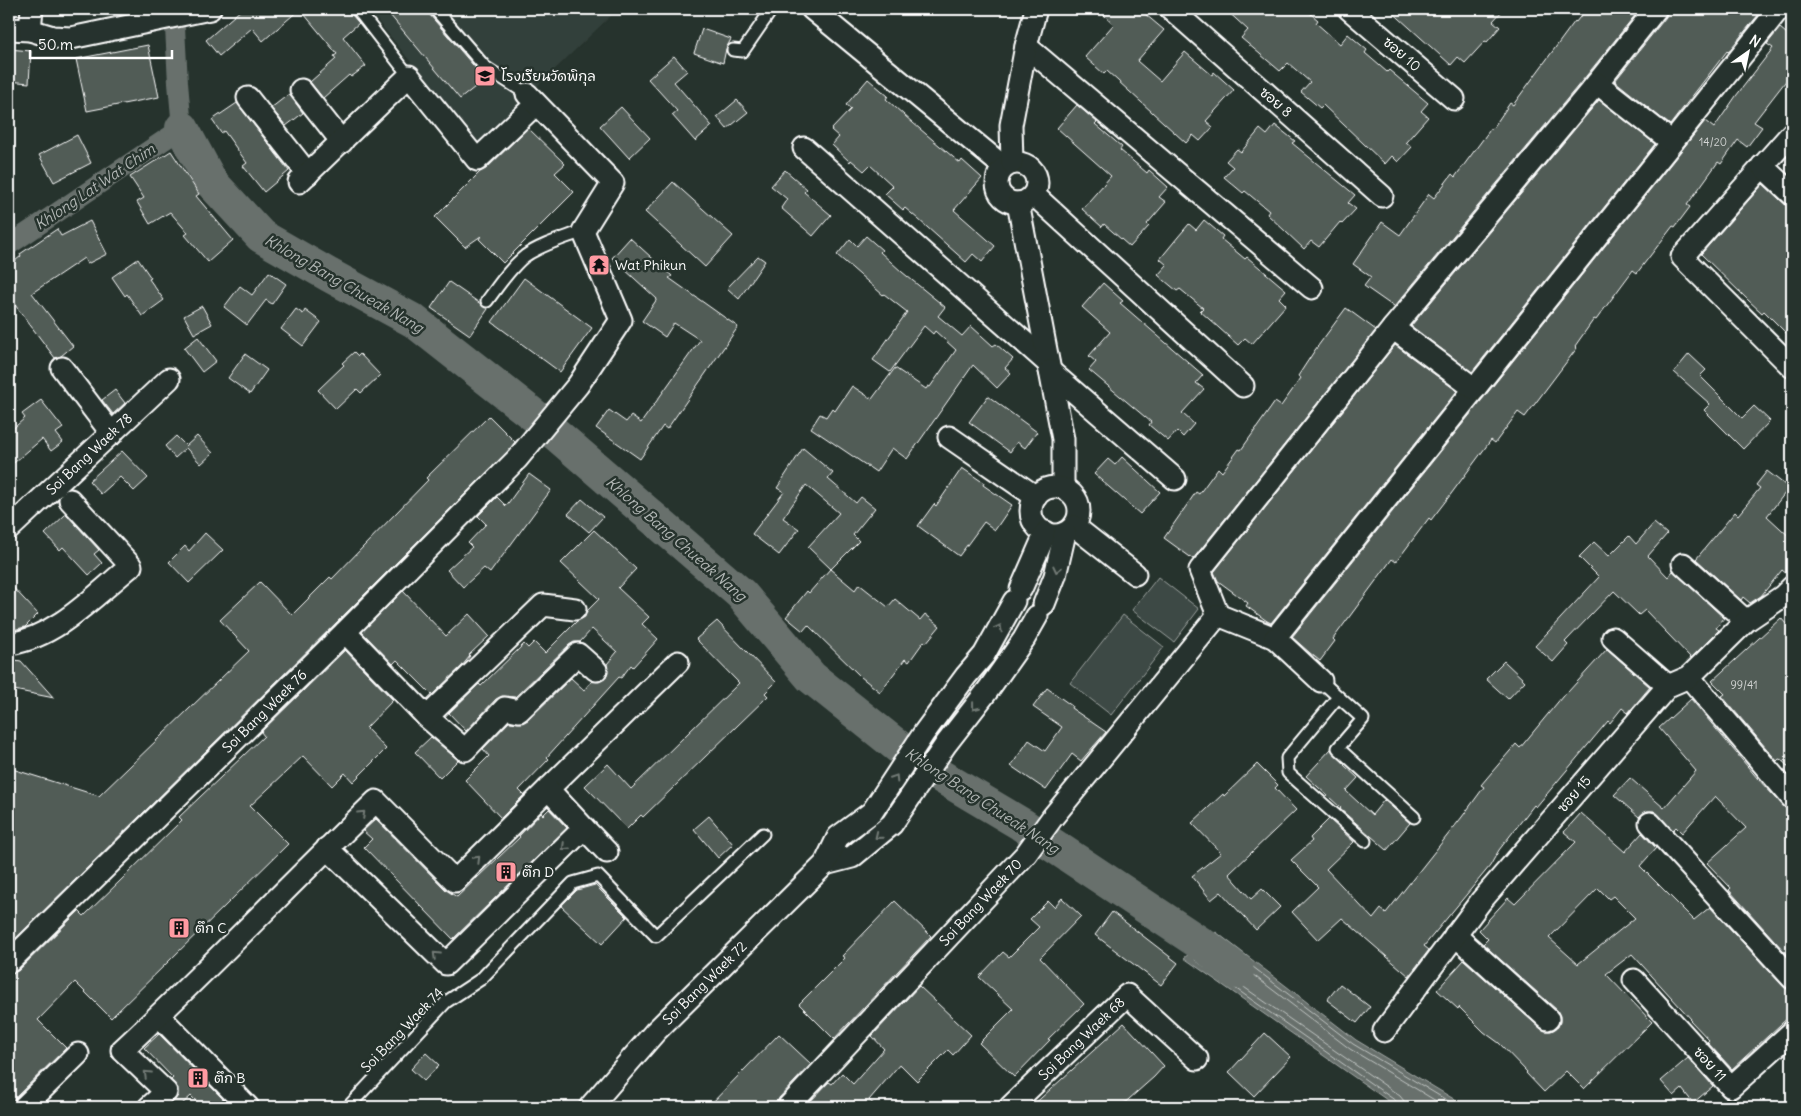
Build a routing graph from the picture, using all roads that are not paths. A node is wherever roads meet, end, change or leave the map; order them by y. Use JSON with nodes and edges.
{"nodes":[{"id":1,"x":32,"y":9,"type":"edge"},
{"id":2,"x":209,"y":9,"type":"edge"},
{"id":3,"x":357,"y":9,"type":"edge"},
{"id":4,"x":435,"y":9,"type":"edge"},
{"id":5,"x":772,"y":9,"type":"edge"},
{"id":6,"x":812,"y":9,"type":"edge"},
{"id":7,"x":1036,"y":9,"type":"edge"},
{"id":8,"x":1171,"y":9,"type":"edge"},
{"id":9,"x":1349,"y":9,"type":"edge"},
{"id":10,"x":1656,"y":9,"type":"edge"},
{"id":11,"x":1779,"y":9,"type":"edge"},
{"id":12,"x":9,"y":28,"type":"edge"},
{"id":13,"x":30,"y":30,"type":"junction"},
{"id":14,"x":1026,"y":46,"type":"junction"},
{"id":15,"x":733,"y":50,"type":"dead end"},
{"id":16,"x":410,"y":76,"type":"junction"},
{"id":17,"x":1597,"y":83,"type":"junction"},
{"id":18,"x":301,"y":90,"type":"dead end"},
{"id":19,"x":248,"y":98,"type":"dead end"},
{"id":20,"x":531,"y":99,"type":"junction"},
{"id":21,"x":1454,"y":99,"type":"dead end"},
{"id":22,"x":1792,"y":132,"type":"edge"},
{"id":23,"x":342,"y":142,"type":"junction"},
{"id":24,"x":1672,"y":142,"type":"junction"},
{"id":25,"x":804,"y":148,"type":"dead end"},
{"id":26,"x":1008,"y":165,"type":"junction"},
{"id":27,"x":1762,"y":166,"type":"junction"},
{"id":28,"x":1792,"y":194,"type":"edge"},
{"id":29,"x":1382,"y":196,"type":"dead end"},
{"id":30,"x":1026,"y":199,"type":"junction"},
{"id":31,"x":583,"y":231,"type":"junction"},
{"id":32,"x":1312,"y":288,"type":"dead end"},
{"id":33,"x":487,"y":301,"type":"dead end"},
{"id":34,"x":1393,"y":328,"type":"junction"},
{"id":35,"x":1049,"y":367,"type":"junction"},
{"id":36,"x":1792,"y":367,"type":"edge"},
{"id":37,"x":62,"y":368,"type":"dead end"},
{"id":38,"x":169,"y":379,"type":"dead end"},
{"id":39,"x":1243,"y":386,"type":"dead end"},
{"id":40,"x":1475,"y":389,"type":"junction"},
{"id":41,"x":112,"y":434,"type":"junction"},
{"id":42,"x":949,"y":437,"type":"dead end"},
{"id":43,"x":1175,"y":479,"type":"dead end"},
{"id":44,"x":1062,"y":488,"type":"junction"},
{"id":45,"x":1036,"y":497,"type":"junction"},
{"id":46,"x":70,"y":500,"type":"dead end"},
{"id":47,"x":10,"y":525,"type":"edge"},
{"id":48,"x":1061,"y":530,"type":"junction"},
{"id":49,"x":1682,"y":564,"type":"dead end"},
{"id":50,"x":1135,"y":574,"type":"dead end"},
{"id":51,"x":1789,"y":596,"type":"edge"},
{"id":52,"x":575,"y":609,"type":"dead end"},
{"id":53,"x":1218,"y":615,"type":"junction"},
{"id":54,"x":1746,"y":621,"type":"junction"},
{"id":55,"x":345,"y":632,"type":"junction"},
{"id":56,"x":1275,"y":638,"type":"junction"},
{"id":57,"x":1613,"y":638,"type":"dead end"},
{"id":58,"x":9,"y":644,"type":"edge"},
{"id":59,"x":678,"y":662,"type":"dead end"},
{"id":60,"x":596,"y":670,"type":"dead end"},
{"id":61,"x":1689,"y":677,"type":"junction"},
{"id":62,"x":1321,"y":681,"type":"joint"},
{"id":63,"x":1668,"y":686,"type":"junction"},
{"id":64,"x":1338,"y":697,"type":"junction"},
{"id":65,"x":427,"y":717,"type":"junction"},
{"id":66,"x":548,"y":789,"type":"junction"},
{"id":67,"x":1792,"y":798,"type":"edge"},
{"id":68,"x":1414,"y":816,"type":"dead end"},
{"id":69,"x":1650,"y":822,"type":"dead end"},
{"id":70,"x":763,"y":834,"type":"dead end"},
{"id":71,"x":1365,"y":841,"type":"dead end"},
{"id":72,"x":327,"y":848,"type":"junction"},
{"id":73,"x":825,"y":864,"type":"junction"},
{"id":74,"x":1455,"y":935,"type":"junction"},
{"id":75,"x":9,"y":962,"type":"edge"},
{"id":76,"x":1792,"y":978,"type":"edge"},
{"id":77,"x":1634,"y":980,"type":"dead end"},
{"id":78,"x":159,"y":1016,"type":"junction"},
{"id":79,"x":1548,"y":1019,"type":"dead end"},
{"id":80,"x":1384,"y":1031,"type":"dead end"},
{"id":81,"x":1792,"y":1032,"type":"edge"},
{"id":82,"x":78,"y":1054,"type":"dead end"},
{"id":83,"x":1197,"y":1059,"type":"dead end"},
{"id":84,"x":24,"y":1107,"type":"edge"},
{"id":85,"x":149,"y":1107,"type":"edge"},
{"id":86,"x":248,"y":1107,"type":"edge"},
{"id":87,"x":348,"y":1107,"type":"edge"},
{"id":88,"x":590,"y":1107,"type":"edge"},
{"id":89,"x":788,"y":1107,"type":"edge"},
{"id":90,"x":1010,"y":1107,"type":"edge"}],
"edges":[{"from":1,"to":13,"type":"street"},
{"from":2,"to":13,"type":"street"},
{"from":3,"to":16,"type":"lane"},
{"from":4,"to":20,"type":"lane"},
{"from":5,"to":15,"type":"lane"},
{"from":6,"to":26,"type":"street"},
{"from":7,"to":14,"type":"street"},
{"from":8,"to":29,"type":"street","name":"ซอย 8"},
{"from":9,"to":21,"type":"street","name":"ซอย 10"},
{"from":10,"to":17,"type":"street"},
{"from":11,"to":24,"type":"street"},
{"from":12,"to":13,"type":"street"},
{"from":14,"to":26,"type":"street"},
{"from":14,"to":32,"type":"street"},
{"from":16,"to":20,"type":"street"},
{"from":16,"to":23,"type":"street"},
{"from":17,"to":24,"type":"street"},
{"from":17,"to":34,"type":"street"},
{"from":18,"to":23,"type":"street"},
{"from":19,"to":23,"type":"street"},
{"from":20,"to":31,"type":"street"},
{"from":22,"to":27,"type":"street"},
{"from":24,"to":40,"type":"street"},
{"from":25,"to":35,"type":"street"},
{"from":26,"to":30,"type":"street"},
{"from":26,"to":30,"type":"street"},
{"from":27,"to":28,"type":"street"},
{"from":27,"to":36,"type":"street"},
{"from":30,"to":35,"type":"street"},
{"from":30,"to":39,"type":"street"},
{"from":31,"to":33,"type":"lane"},
{"from":31,"to":55,"type":"street","name":"Soi Bang Waek 76"},
{"from":34,"to":40,"type":"street"},
{"from":34,"to":53,"type":"street"},
{"from":35,"to":43,"type":"street"},
{"from":35,"to":44,"type":"street"},
{"from":37,"to":41,"type":"street"},
{"from":38,"to":41,"type":"street","name":"Soi Bang Waek 78"},
{"from":40,"to":56,"type":"street"},
{"from":41,"to":47,"type":"street","name":"Soi Bang Waek 78"},
{"from":42,"to":45,"type":"street"},
{"from":44,"to":45,"type":"street"},
{"from":44,"to":48,"type":"street"},
{"from":45,"to":48,"type":"street"},
{"from":46,"to":58,"type":"street"},
{"from":48,"to":50,"type":"street"},
{"from":73,"to":48,"type":"street","one_way":true},
{"from":48,"to":73,"type":"street","one_way":true},
{"from":49,"to":54,"type":"street"},
{"from":51,"to":54,"type":"street","name":"ซอย 15"},
{"from":52,"to":65,"type":"street"},
{"from":53,"to":56,"type":"street"},
{"from":53,"to":89,"type":"street","name":"Soi Bang Waek 70"},
{"from":54,"to":61,"type":"street","name":"ซอย 15"},
{"from":55,"to":65,"type":"street"},
{"from":55,"to":75,"type":"street","name":"Soi Bang Waek 76"},
{"from":56,"to":62,"type":"street"},
{"from":57,"to":63,"type":"street"},
{"from":59,"to":66,"type":"street"},
{"from":60,"to":65,"type":"street"},
{"from":61,"to":63,"type":"street","name":"ซอย 15"},
{"from":61,"to":67,"type":"street"},
{"from":62,"to":64,"type":"lane"},
{"from":63,"to":74,"type":"street","name":"ซอย 15"},
{"from":64,"to":68,"type":"lane"},
{"from":64,"to":71,"type":"lane"},
{"from":72,"to":66,"type":"street","one_way":true},
{"from":66,"to":72,"type":"street","one_way":true},
{"from":69,"to":76,"type":"street"},
{"from":70,"to":87,"type":"lane","name":"Soi Bang Waek 74"},
{"from":72,"to":78,"type":"street"},
{"from":73,"to":88,"type":"street","name":"Soi Bang Waek 72"},
{"from":74,"to":79,"type":"street"},
{"from":74,"to":80,"type":"street","name":"ซอย 15"},
{"from":77,"to":81,"type":"street","name":"ซอย 11"},
{"from":85,"to":78,"type":"street","one_way":true},
{"from":78,"to":86,"type":"street"},
{"from":82,"to":84,"type":"street"},
{"from":83,"to":90,"type":"street","name":"Soi Bang Waek 68"}]}
